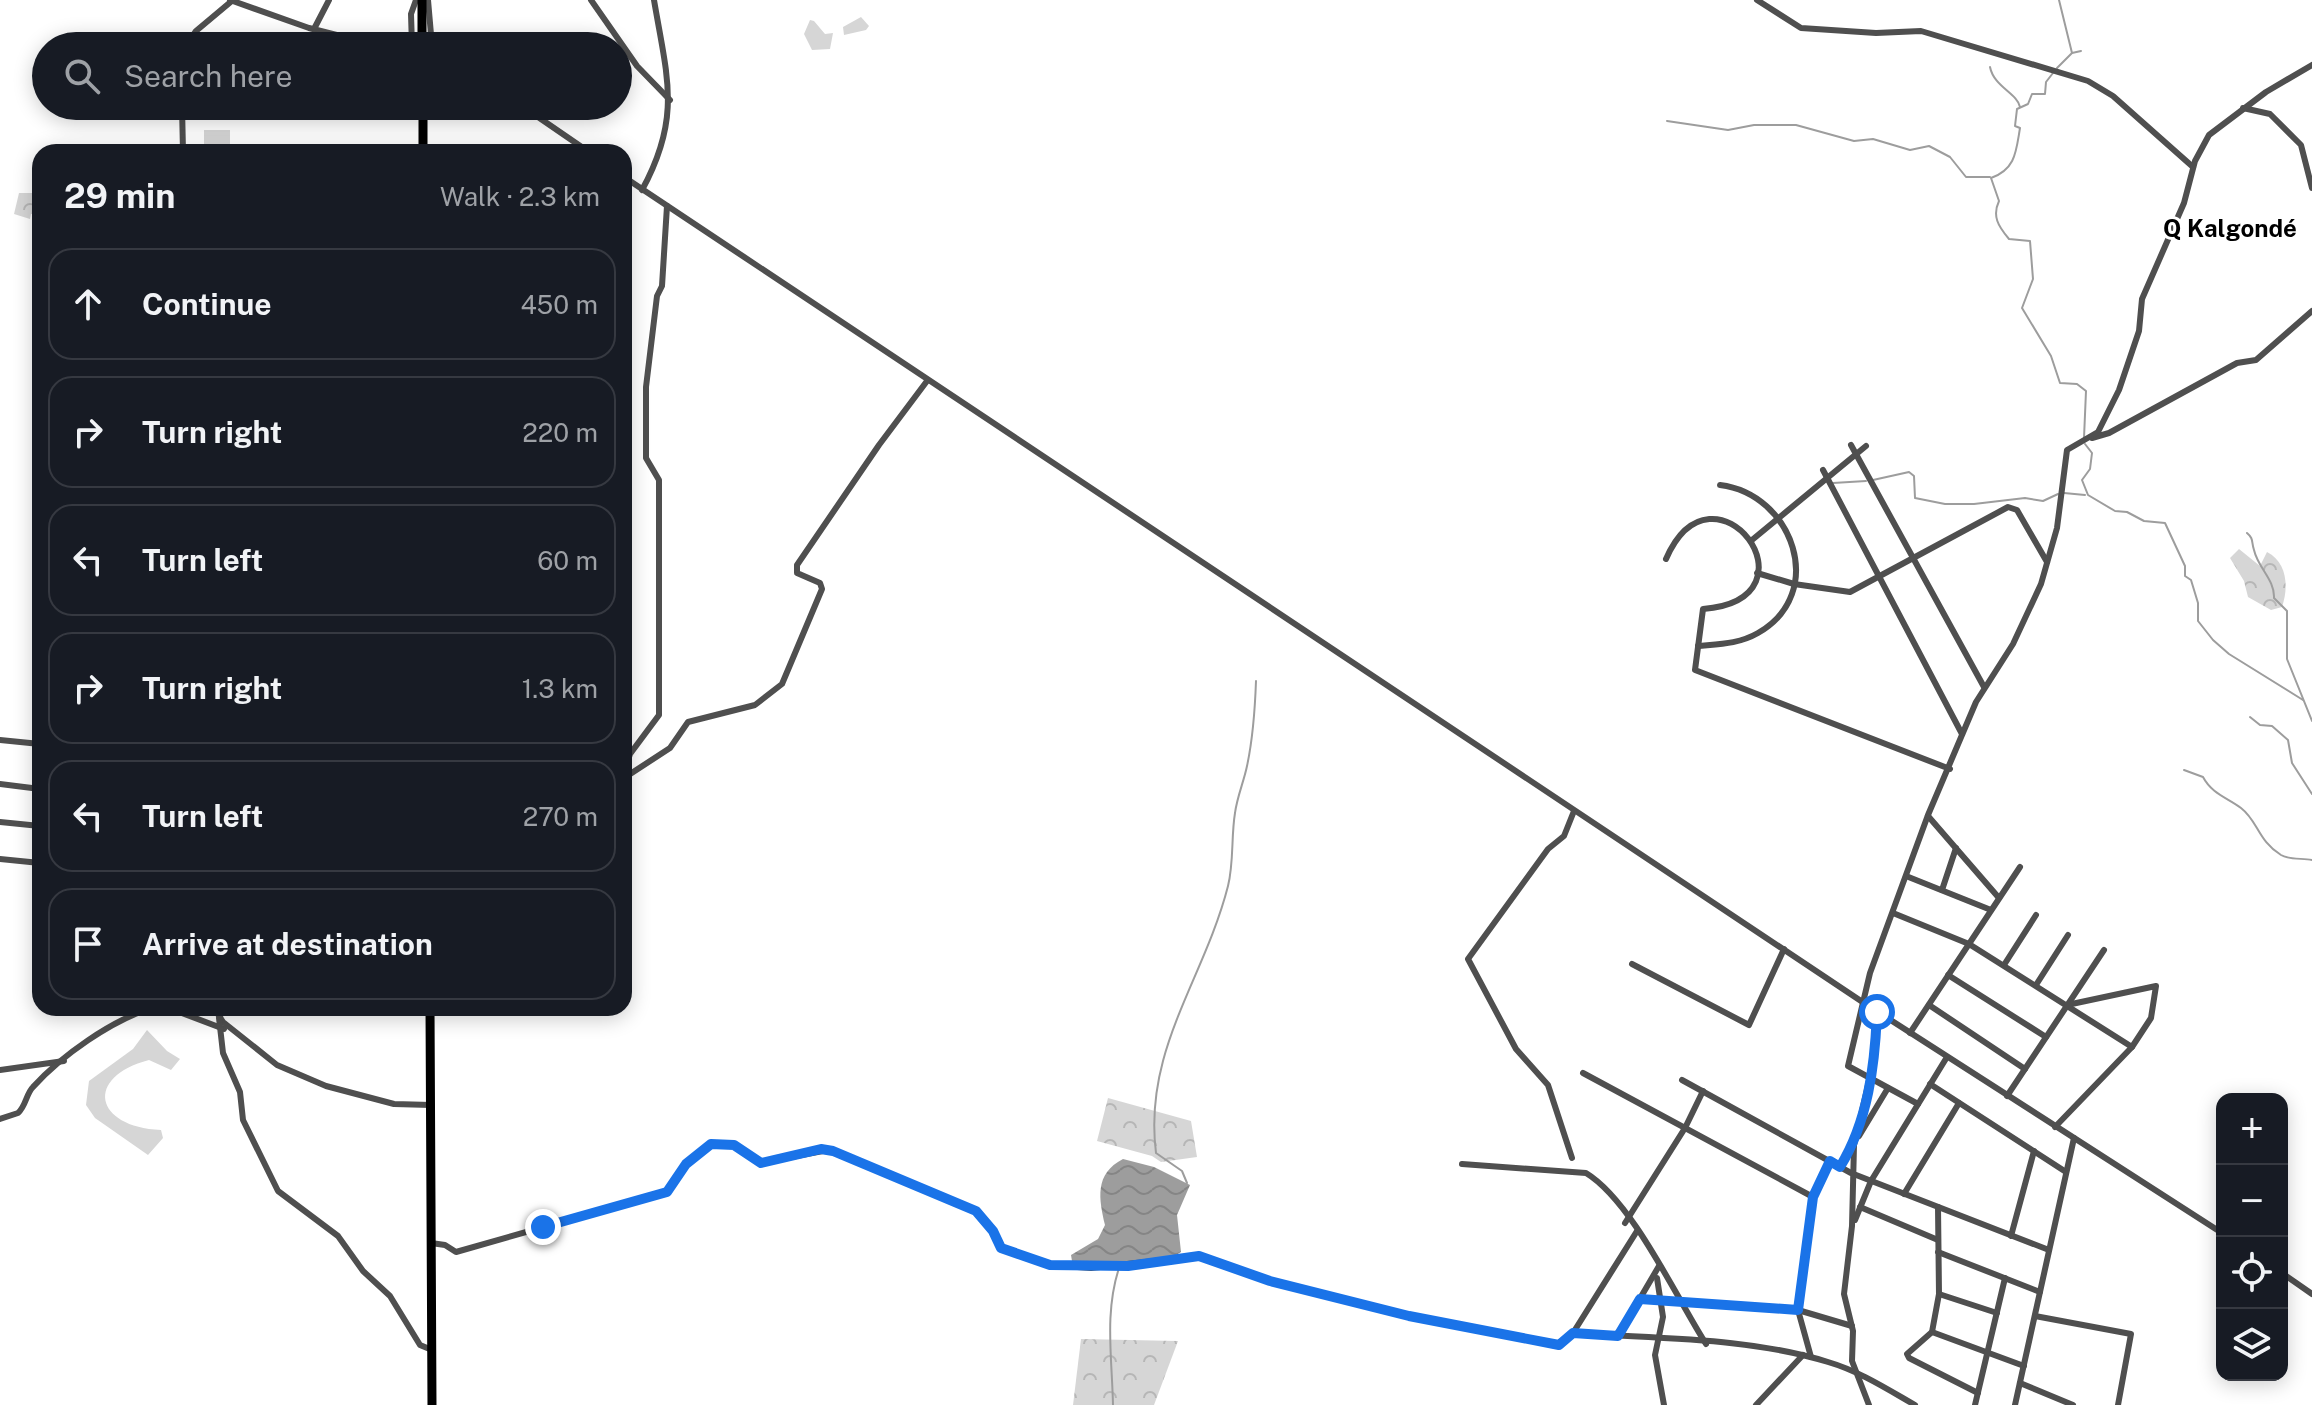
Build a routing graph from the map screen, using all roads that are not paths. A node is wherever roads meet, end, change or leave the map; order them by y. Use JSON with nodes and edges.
{"nodes":[{"id":1,"x":232,"y":0,"type":"edge"},
{"id":2,"x":329,"y":0,"type":"edge"},
{"id":3,"x":419,"y":0,"type":"edge"},
{"id":4,"x":428,"y":0,"type":"edge"},
{"id":5,"x":591,"y":0,"type":"edge"},
{"id":6,"x":654,"y":0,"type":"edge"},
{"id":7,"x":1757,"y":0,"type":"edge"},
{"id":8,"x":314,"y":29,"type":"junction"},
{"id":9,"x":195,"y":32,"type":"edge"},
{"id":10,"x":326,"y":32,"type":"edge"},
{"id":11,"x":412,"y":32,"type":"edge"},
{"id":12,"x":421,"y":32,"type":"edge"},
{"id":13,"x":431,"y":32,"type":"edge"},
{"id":14,"x":613,"y":32,"type":"edge"},
{"id":15,"x":632,"y":59,"type":"edge"},
{"id":16,"x":2312,"y":65,"type":"edge"},
{"id":17,"x":670,"y":100,"type":"junction"},
{"id":18,"x":2241,"y":108,"type":"junction"},
{"id":19,"x":181,"y":120,"type":"edge"},
{"id":20,"x":423,"y":120,"type":"edge"},
{"id":21,"x":542,"y":120,"type":"edge"},
{"id":22,"x":182,"y":144,"type":"edge"},
{"id":23,"x":423,"y":144,"type":"edge"},
{"id":24,"x":577,"y":144,"type":"edge"},
{"id":25,"x":2193,"y":167,"type":"junction"},
{"id":26,"x":632,"y":183,"type":"edge"},
{"id":27,"x":2312,"y":188,"type":"edge"},
{"id":28,"x":642,"y":190,"type":"junction"},
{"id":29,"x":667,"y":206,"type":"junction"},
{"id":30,"x":2312,"y":311,"type":"edge"},
{"id":31,"x":927,"y":381,"type":"junction"},
{"id":32,"x":2088,"y":439,"type":"junction"},
{"id":33,"x":1851,"y":445,"type":"dead end"},
{"id":34,"x":1866,"y":446,"type":"dead end"},
{"id":35,"x":1856,"y":454,"type":"junction"},
{"id":36,"x":1823,"y":470,"type":"dead end"},
{"id":37,"x":1828,"y":478,"type":"junction"},
{"id":38,"x":1720,"y":485,"type":"dead end"},
{"id":39,"x":1779,"y":518,"type":"junction"},
{"id":40,"x":1752,"y":540,"type":"junction"},
{"id":41,"x":1913,"y":558,"type":"junction"},
{"id":42,"x":1666,"y":559,"type":"dead end"},
{"id":43,"x":2047,"y":562,"type":"junction"},
{"id":44,"x":1757,"y":573,"type":"junction"},
{"id":45,"x":1879,"y":576,"type":"junction"},
{"id":46,"x":1794,"y":584,"type":"junction"},
{"id":47,"x":1698,"y":646,"type":"junction"},
{"id":48,"x":1984,"y":687,"type":"junction"},
{"id":49,"x":1962,"y":734,"type":"junction"},
{"id":50,"x":0,"y":740,"type":"edge"},
{"id":51,"x":32,"y":743,"type":"edge"},
{"id":52,"x":632,"y":751,"type":"edge"},
{"id":53,"x":1950,"y":769,"type":"junction"},
{"id":54,"x":632,"y":773,"type":"edge"},
{"id":55,"x":0,"y":784,"type":"edge"},
{"id":56,"x":32,"y":788,"type":"edge"},
{"id":57,"x":1574,"y":811,"type":"junction"},
{"id":58,"x":1928,"y":815,"type":"junction"},
{"id":59,"x":0,"y":822,"type":"edge"},
{"id":60,"x":32,"y":825,"type":"edge"},
{"id":61,"x":1956,"y":848,"type":"junction"},
{"id":62,"x":0,"y":859,"type":"edge"},
{"id":63,"x":32,"y":862,"type":"edge"},
{"id":64,"x":2020,"y":867,"type":"dead end"},
{"id":65,"x":1906,"y":876,"type":"junction"},
{"id":66,"x":1942,"y":890,"type":"junction"},
{"id":67,"x":1999,"y":898,"type":"junction"},
{"id":68,"x":1991,"y":910,"type":"junction"},
{"id":69,"x":1893,"y":913,"type":"junction"},
{"id":70,"x":2036,"y":915,"type":"dead end"},
{"id":71,"x":2068,"y":935,"type":"dead end"},
{"id":72,"x":1969,"y":944,"type":"junction"},
{"id":73,"x":1784,"y":949,"type":"junction"},
{"id":74,"x":2104,"y":950,"type":"dead end"},
{"id":75,"x":1632,"y":964,"type":"dead end"},
{"id":76,"x":2004,"y":965,"type":"junction"},
{"id":77,"x":1948,"y":975,"type":"junction"},
{"id":78,"x":2036,"y":985,"type":"junction"},
{"id":79,"x":1861,"y":1001,"type":"junction"},
{"id":80,"x":1929,"y":1005,"type":"junction"},
{"id":81,"x":2067,"y":1005,"type":"junction"},
{"id":82,"x":1877,"y":1012,"type":"junction"},
{"id":83,"x":134,"y":1016,"type":"edge"},
{"id":84,"x":189,"y":1016,"type":"edge"},
{"id":85,"x":430,"y":1016,"type":"edge"},
{"id":86,"x":219,"y":1018,"type":"joint"},
{"id":87,"x":231,"y":1028,"type":"junction"},
{"id":88,"x":221,"y":1029,"type":"junction"},
{"id":89,"x":1910,"y":1033,"type":"junction"},
{"id":90,"x":2046,"y":1037,"type":"junction"},
{"id":91,"x":2132,"y":1047,"type":"junction"},
{"id":92,"x":1947,"y":1057,"type":"junction"},
{"id":93,"x":64,"y":1061,"type":"junction"},
{"id":94,"x":2025,"y":1069,"type":"junction"},
{"id":95,"x":0,"y":1070,"type":"edge"},
{"id":96,"x":1583,"y":1073,"type":"dead end"},
{"id":97,"x":1870,"y":1078,"type":"junction"},
{"id":98,"x":1682,"y":1080,"type":"dead end"},
{"id":99,"x":1930,"y":1084,"type":"junction"},
{"id":100,"x":1888,"y":1088,"type":"junction"},
{"id":101,"x":1703,"y":1091,"type":"junction"},
{"id":102,"x":2007,"y":1096,"type":"junction"},
{"id":103,"x":1959,"y":1103,"type":"junction"},
{"id":104,"x":1918,"y":1104,"type":"junction"},
{"id":105,"x":431,"y":1105,"type":"junction"},
{"id":106,"x":0,"y":1119,"type":"edge"},
{"id":107,"x":2055,"y":1127,"type":"junction"},
{"id":108,"x":1685,"y":1128,"type":"junction"},
{"id":109,"x":2074,"y":1138,"type":"junction"},
{"id":110,"x":1854,"y":1144,"type":"junction"},
{"id":111,"x":2034,"y":1151,"type":"junction"},
{"id":112,"x":1572,"y":1158,"type":"dead end"},
{"id":113,"x":1830,"y":1161,"type":"junction"},
{"id":114,"x":1462,"y":1164,"type":"dead end"},
{"id":115,"x":1840,"y":1167,"type":"junction"},
{"id":116,"x":2066,"y":1172,"type":"junction"},
{"id":117,"x":1851,"y":1173,"type":"junction"},
{"id":118,"x":1871,"y":1181,"type":"junction"},
{"id":119,"x":1904,"y":1194,"type":"junction"},
{"id":120,"x":1813,"y":1197,"type":"junction"},
{"id":121,"x":1860,"y":1207,"type":"junction"},
{"id":122,"x":1938,"y":1207,"type":"junction"},
{"id":123,"x":1627,"y":1220,"type":"junction"},
{"id":124,"x":1852,"y":1226,"type":"junction"},
{"id":125,"x":2216,"y":1229,"type":"edge"},
{"id":126,"x":1637,"y":1231,"type":"junction"},
{"id":127,"x":2011,"y":1236,"type":"junction"},
{"id":128,"x":1938,"y":1240,"type":"junction"},
{"id":129,"x":431,"y":1243,"type":"junction"},
{"id":130,"x":2049,"y":1250,"type":"junction"},
{"id":131,"x":1938,"y":1252,"type":"junction"},
{"id":132,"x":1659,"y":1266,"type":"junction"},
{"id":133,"x":2288,"y":1277,"type":"edge"},
{"id":134,"x":1657,"y":1278,"type":"dead end"},
{"id":135,"x":2005,"y":1278,"type":"junction"},
{"id":136,"x":2040,"y":1292,"type":"junction"},
{"id":137,"x":1939,"y":1294,"type":"junction"},
{"id":138,"x":2312,"y":1294,"type":"edge"},
{"id":139,"x":1640,"y":1299,"type":"junction"},
{"id":140,"x":1661,"y":1300,"type":"junction"},
{"id":141,"x":1679,"y":1301,"type":"junction"},
{"id":142,"x":1798,"y":1310,"type":"junction"},
{"id":143,"x":1997,"y":1313,"type":"junction"},
{"id":144,"x":2035,"y":1316,"type":"junction"},
{"id":145,"x":1852,"y":1326,"type":"junction"},
{"id":146,"x":1932,"y":1332,"type":"junction"},
{"id":147,"x":1573,"y":1333,"type":"junction"},
{"id":148,"x":1618,"y":1336,"type":"junction"},
{"id":149,"x":1658,"y":1339,"type":"junction"},
{"id":150,"x":1706,"y":1344,"type":"junction"},
{"id":151,"x":432,"y":1350,"type":"junction"},
{"id":152,"x":1988,"y":1352,"type":"junction"},
{"id":153,"x":1807,"y":1356,"type":"junction"},
{"id":154,"x":2024,"y":1366,"type":"junction"},
{"id":155,"x":1855,"y":1372,"type":"junction"},
{"id":156,"x":2020,"y":1383,"type":"junction"},
{"id":157,"x":1978,"y":1393,"type":"junction"},
{"id":158,"x":432,"y":1405,"type":"edge"},
{"id":159,"x":1664,"y":1405,"type":"edge"},
{"id":160,"x":1756,"y":1405,"type":"edge"},
{"id":161,"x":1869,"y":1405,"type":"edge"},
{"id":162,"x":1915,"y":1405,"type":"edge"},
{"id":163,"x":1975,"y":1405,"type":"edge"},
{"id":164,"x":2015,"y":1405,"type":"edge"},
{"id":165,"x":2072,"y":1405,"type":"edge"},
{"id":166,"x":2118,"y":1405,"type":"edge"}],
"edges":[{"from":1,"to":8,"type":"street"},
{"from":1,"to":9,"type":"street"},
{"from":2,"to":8,"type":"street"},
{"from":3,"to":11,"type":"street"},
{"from":3,"to":12,"type":"highway"},
{"from":4,"to":13,"type":"street"},
{"from":5,"to":14,"type":"street"},
{"from":6,"to":17,"type":"street"},
{"from":7,"to":25,"type":"street"},
{"from":8,"to":10,"type":"street"},
{"from":15,"to":17,"type":"street"},
{"from":16,"to":18,"type":"street"},
{"from":17,"to":28,"type":"street"},
{"from":18,"to":25,"type":"street"},
{"from":18,"to":27,"type":"street"},
{"from":19,"to":22,"type":"street"},
{"from":20,"to":23,"type":"highway"},
{"from":21,"to":24,"type":"street"},
{"from":25,"to":32,"type":"street"},
{"from":26,"to":28,"type":"street"},
{"from":28,"to":29,"type":"street"},
{"from":29,"to":31,"type":"street"},
{"from":29,"to":52,"type":"street"},
{"from":30,"to":32,"type":"street"},
{"from":31,"to":54,"type":"street"},
{"from":31,"to":57,"type":"street"},
{"from":32,"to":43,"type":"street"},
{"from":33,"to":35,"type":"street"},
{"from":34,"to":35,"type":"street"},
{"from":35,"to":37,"type":"street"},
{"from":35,"to":41,"type":"street"},
{"from":36,"to":37,"type":"street"},
{"from":37,"to":39,"type":"street"},
{"from":37,"to":45,"type":"street"},
{"from":38,"to":39,"type":"street"},
{"from":39,"to":40,"type":"street"},
{"from":39,"to":46,"type":"street"},
{"from":40,"to":42,"type":"street"},
{"from":40,"to":44,"type":"street"},
{"from":41,"to":43,"type":"street"},
{"from":41,"to":45,"type":"street"},
{"from":41,"to":48,"type":"street"},
{"from":43,"to":48,"type":"street"},
{"from":44,"to":46,"type":"street"},
{"from":44,"to":47,"type":"street"},
{"from":45,"to":46,"type":"street"},
{"from":45,"to":49,"type":"street"},
{"from":46,"to":47,"type":"street"},
{"from":47,"to":53,"type":"street"},
{"from":48,"to":49,"type":"street"},
{"from":49,"to":53,"type":"street"},
{"from":50,"to":51,"type":"street"},
{"from":53,"to":58,"type":"street"},
{"from":55,"to":56,"type":"street"},
{"from":57,"to":73,"type":"street"},
{"from":57,"to":112,"type":"street"},
{"from":58,"to":61,"type":"street"},
{"from":58,"to":65,"type":"street"},
{"from":59,"to":60,"type":"street"},
{"from":61,"to":66,"type":"street"},
{"from":61,"to":67,"type":"street"},
{"from":62,"to":63,"type":"street"},
{"from":64,"to":67,"type":"street"},
{"from":65,"to":66,"type":"street"},
{"from":65,"to":69,"type":"street"},
{"from":66,"to":68,"type":"street"},
{"from":67,"to":68,"type":"street"},
{"from":68,"to":72,"type":"street"},
{"from":69,"to":72,"type":"street"},
{"from":69,"to":79,"type":"street"},
{"from":70,"to":76,"type":"street"},
{"from":71,"to":78,"type":"street"},
{"from":72,"to":76,"type":"street"},
{"from":72,"to":77,"type":"street"},
{"from":73,"to":75,"type":"street"},
{"from":73,"to":79,"type":"street"},
{"from":74,"to":81,"type":"street"},
{"from":76,"to":78,"type":"street"},
{"from":77,"to":80,"type":"street"},
{"from":77,"to":90,"type":"street"},
{"from":78,"to":81,"type":"street"},
{"from":79,"to":82,"type":"street"},
{"from":79,"to":97,"type":"street"},
{"from":80,"to":89,"type":"street"},
{"from":80,"to":94,"type":"street"},
{"from":81,"to":90,"type":"street"},
{"from":81,"to":91,"type":"street"},
{"from":81,"to":91,"type":"street"},
{"from":82,"to":89,"type":"street"},
{"from":82,"to":97,"type":"street"},
{"from":83,"to":93,"type":"street"},
{"from":84,"to":88,"type":"street"},
{"from":85,"to":105,"type":"highway"},
{"from":86,"to":87,"type":"street"},
{"from":86,"to":88,"type":"street"},
{"from":87,"to":88,"type":"street"},
{"from":87,"to":105,"type":"street"},
{"from":88,"to":151,"type":"street"},
{"from":89,"to":92,"type":"street"},
{"from":90,"to":94,"type":"street"},
{"from":91,"to":107,"type":"street"},
{"from":92,"to":99,"type":"street"},
{"from":92,"to":102,"type":"street"},
{"from":93,"to":95,"type":"street"},
{"from":93,"to":106,"type":"street"},
{"from":94,"to":102,"type":"street"},
{"from":96,"to":108,"type":"street"},
{"from":97,"to":100,"type":"street"},
{"from":97,"to":110,"type":"street"},
{"from":98,"to":101,"type":"street"},
{"from":99,"to":103,"type":"street"},
{"from":99,"to":104,"type":"street"},
{"from":100,"to":104,"type":"street"},
{"from":100,"to":110,"type":"street"},
{"from":101,"to":108,"type":"street"},
{"from":101,"to":113,"type":"street"},
{"from":102,"to":107,"type":"street"},
{"from":103,"to":111,"type":"street"},
{"from":103,"to":119,"type":"street"},
{"from":104,"to":118,"type":"street"},
{"from":105,"to":129,"type":"highway"},
{"from":107,"to":109,"type":"street"},
{"from":108,"to":120,"type":"street"},
{"from":108,"to":123,"type":"street"},
{"from":109,"to":116,"type":"street"},
{"from":109,"to":125,"type":"street"},
{"from":110,"to":115,"type":"street"},
{"from":110,"to":117,"type":"street"},
{"from":111,"to":116,"type":"street"},
{"from":111,"to":127,"type":"street"},
{"from":113,"to":115,"type":"street"},
{"from":113,"to":120,"type":"street"},
{"from":114,"to":123,"type":"street"},
{"from":115,"to":117,"type":"street"},
{"from":116,"to":130,"type":"street"},
{"from":117,"to":118,"type":"street"},
{"from":117,"to":124,"type":"street"},
{"from":118,"to":119,"type":"street"},
{"from":118,"to":121,"type":"street"},
{"from":119,"to":122,"type":"street"},
{"from":120,"to":142,"type":"street"},
{"from":121,"to":124,"type":"street"},
{"from":121,"to":128,"type":"street"},
{"from":122,"to":127,"type":"street"},
{"from":122,"to":128,"type":"street"},
{"from":123,"to":126,"type":"street"},
{"from":124,"to":145,"type":"street"},
{"from":126,"to":132,"type":"street"},
{"from":126,"to":147,"type":"street"},
{"from":127,"to":130,"type":"street"},
{"from":128,"to":131,"type":"street"},
{"from":129,"to":147,"type":"street"},
{"from":129,"to":151,"type":"highway"},
{"from":130,"to":136,"type":"street"},
{"from":131,"to":135,"type":"street"},
{"from":131,"to":137,"type":"street"},
{"from":132,"to":139,"type":"street"},
{"from":132,"to":141,"type":"street"},
{"from":133,"to":138,"type":"street"},
{"from":134,"to":140,"type":"street"},
{"from":135,"to":136,"type":"street"},
{"from":135,"to":143,"type":"street"},
{"from":136,"to":144,"type":"street"},
{"from":137,"to":143,"type":"street"},
{"from":137,"to":146,"type":"street"},
{"from":139,"to":140,"type":"street"},
{"from":139,"to":148,"type":"street"},
{"from":140,"to":141,"type":"street"},
{"from":140,"to":149,"type":"street"},
{"from":141,"to":142,"type":"street"},
{"from":141,"to":150,"type":"street"},
{"from":142,"to":145,"type":"street"},
{"from":142,"to":153,"type":"street"},
{"from":143,"to":152,"type":"street"},
{"from":144,"to":154,"type":"street"},
{"from":144,"to":166,"type":"street"},
{"from":145,"to":155,"type":"street"},
{"from":146,"to":152,"type":"street"},
{"from":146,"to":157,"type":"street"},
{"from":147,"to":148,"type":"street"},
{"from":148,"to":149,"type":"street"},
{"from":149,"to":150,"type":"street"},
{"from":149,"to":159,"type":"street"},
{"from":150,"to":153,"type":"street"},
{"from":151,"to":158,"type":"highway"},
{"from":152,"to":154,"type":"street"},
{"from":152,"to":157,"type":"street"},
{"from":153,"to":155,"type":"street"},
{"from":153,"to":160,"type":"street"},
{"from":154,"to":156,"type":"street"},
{"from":155,"to":161,"type":"street"},
{"from":155,"to":162,"type":"street"},
{"from":156,"to":164,"type":"street"},
{"from":156,"to":165,"type":"street"},
{"from":157,"to":163,"type":"street"}]}
